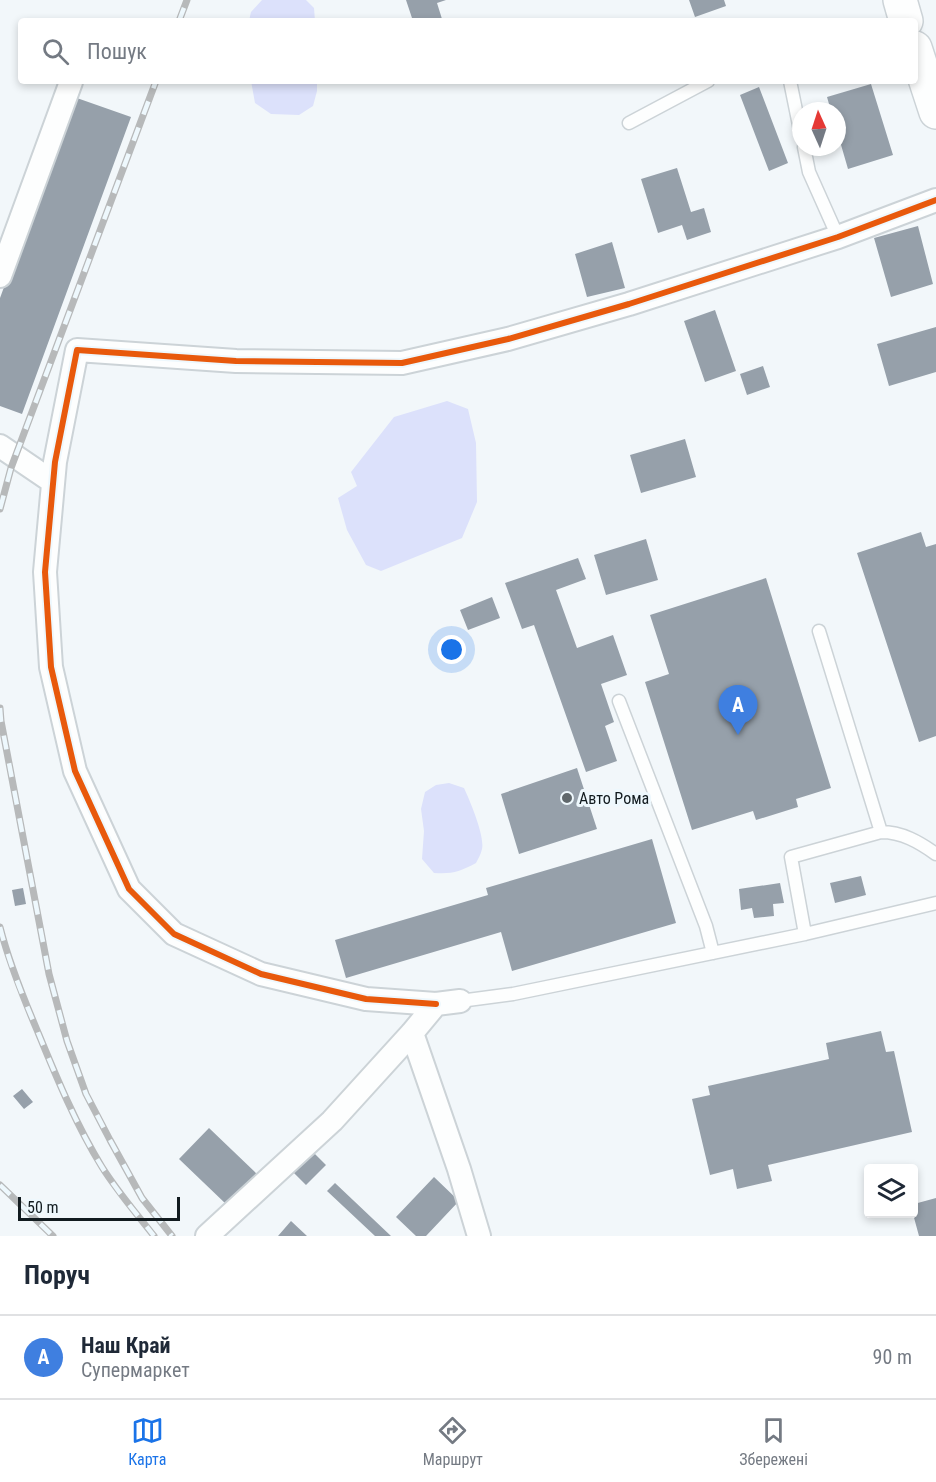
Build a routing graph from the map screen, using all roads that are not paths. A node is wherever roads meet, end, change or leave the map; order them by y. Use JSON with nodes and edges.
{"nodes":[{"id":1,"x":924,"y":59,"type":"edge"},
{"id":2,"x":70,"y":84,"type":"edge"},
{"id":3,"x":702,"y":84,"type":"edge"},
{"id":4,"x":791,"y":84,"type":"edge"},
{"id":5,"x":794,"y":102,"type":"edge"},
{"id":6,"x":936,"y":112,"type":"edge"},
{"id":7,"x":629,"y":123,"type":"dead end"},
{"id":8,"x":806,"y":156,"type":"edge"},
{"id":9,"x":936,"y":200,"type":"edge"},
{"id":10,"x":837,"y":237,"type":"junction"},
{"id":11,"x":0,"y":276,"type":"edge"},
{"id":12,"x":0,"y":446,"type":"edge"},
{"id":13,"x":53,"y":482,"type":"junction"},
{"id":14,"x":819,"y":631,"type":"dead end"},
{"id":15,"x":619,"y":701,"type":"dead end"},
{"id":16,"x":881,"y":832,"type":"junction"},
{"id":17,"x":936,"y":854,"type":"edge"},
{"id":18,"x":936,"y":903,"type":"edge"},
{"id":19,"x":805,"y":934,"type":"junction"},
{"id":20,"x":713,"y":953,"type":"junction"},
{"id":21,"x":460,"y":1000,"type":"joint"},
{"id":22,"x":436,"y":1004,"type":"junction"},
{"id":23,"x":412,"y":1033,"type":"junction"},
{"id":24,"x":207,"y":1236,"type":"edge"},
{"id":25,"x":479,"y":1236,"type":"edge"}],
"edges":[{"from":1,"to":6,"type":"highway"},
{"from":2,"to":11,"type":"street"},
{"from":3,"to":7,"type":"lane"},
{"from":4,"to":5,"type":"lane"},
{"from":8,"to":10,"type":"lane"},
{"from":9,"to":10,"type":"street"},
{"from":10,"to":13,"type":"street"},
{"from":12,"to":13,"type":"street"},
{"from":13,"to":22,"type":"street"},
{"from":14,"to":16,"type":"lane"},
{"from":15,"to":20,"type":"lane"},
{"from":16,"to":17,"type":"lane"},
{"from":16,"to":19,"type":"lane"},
{"from":18,"to":19,"type":"lane"},
{"from":19,"to":20,"type":"lane"},
{"from":20,"to":21,"type":"lane"},
{"from":21,"to":22,"type":"street"},
{"from":22,"to":23,"type":"street"},
{"from":23,"to":24,"type":"street"},
{"from":23,"to":25,"type":"street"}]}
